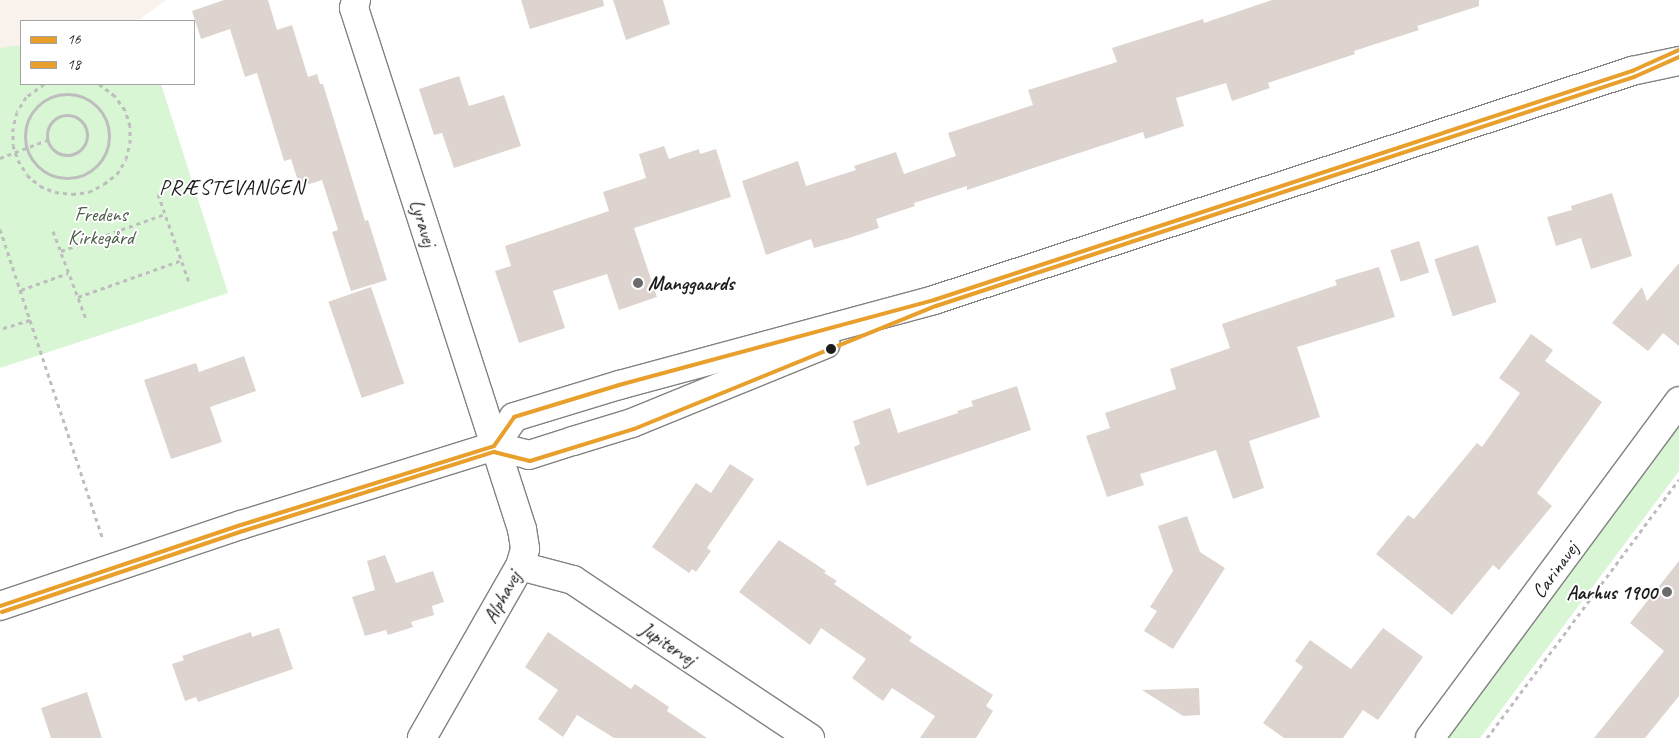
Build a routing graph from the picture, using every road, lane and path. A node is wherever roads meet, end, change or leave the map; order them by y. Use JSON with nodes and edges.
{"nodes":[{"id":1,"x":356,"y":0,"type":"edge"},
{"id":2,"x":1679,"y":50,"type":"edge"},
{"id":3,"x":1679,"y":61,"type":"edge"},
{"id":4,"x":1632,"y":71,"type":"junction"},
{"id":5,"x":43,"y":85,"type":"edge"},
{"id":6,"x":100,"y":85,"type":"edge"},
{"id":7,"x":47,"y":140,"type":"junction"},
{"id":8,"x":26,"y":148,"type":"junction"},
{"id":9,"x":15,"y":152,"type":"junction"},
{"id":10,"x":0,"y":158,"type":"edge"},
{"id":11,"x":158,"y":194,"type":"dead end"},
{"id":12,"x":165,"y":214,"type":"junction"},
{"id":13,"x":0,"y":229,"type":"edge"},
{"id":14,"x":53,"y":231,"type":"dead end"},
{"id":15,"x":61,"y":252,"type":"junction"},
{"id":16,"x":182,"y":260,"type":"junction"},
{"id":17,"x":68,"y":273,"type":"junction"},
{"id":18,"x":189,"y":282,"type":"dead end"},
{"id":19,"x":21,"y":290,"type":"junction"},
{"id":20,"x":78,"y":297,"type":"junction"},
{"id":21,"x":934,"y":300,"type":"junction"},
{"id":22,"x":86,"y":319,"type":"dead end"},
{"id":23,"x":30,"y":320,"type":"junction"},
{"id":24,"x":0,"y":329,"type":"edge"},
{"id":25,"x":1679,"y":402,"type":"edge"},
{"id":26,"x":494,"y":446,"type":"junction"},
{"id":27,"x":1679,"y":479,"type":"edge"},
{"id":28,"x":520,"y":566,"type":"junction"},
{"id":29,"x":112,"y":568,"type":"junction"},
{"id":30,"x":0,"y":606,"type":"edge"},
{"id":31,"x":422,"y":738,"type":"edge"},
{"id":32,"x":810,"y":738,"type":"edge"},
{"id":33,"x":1430,"y":738,"type":"edge"},
{"id":34,"x":1487,"y":738,"type":"edge"}],
"edges":[{"from":1,"to":26,"type":"street","name":"Lyravej"},
{"from":2,"to":4,"type":"street"},
{"from":3,"to":4,"type":"street"},
{"from":4,"to":21,"type":"street"},
{"from":5,"to":9,"type":"path"},
{"from":6,"to":9,"type":"path"},
{"from":7,"to":7,"type":"path"},
{"from":7,"to":8,"type":"path"},
{"from":8,"to":8,"type":"path"},
{"from":8,"to":9,"type":"path"},
{"from":9,"to":10,"type":"path"},
{"from":11,"to":12,"type":"path"},
{"from":12,"to":15,"type":"path"},
{"from":12,"to":16,"type":"path"},
{"from":13,"to":19,"type":"path"},
{"from":14,"to":15,"type":"path"},
{"from":15,"to":17,"type":"path"},
{"from":16,"to":18,"type":"path"},
{"from":16,"to":20,"type":"path"},
{"from":17,"to":19,"type":"path"},
{"from":17,"to":20,"type":"path"},
{"from":19,"to":23,"type":"path"},
{"from":20,"to":22,"type":"path"},
{"from":21,"to":26,"type":"street"},
{"from":21,"to":26,"type":"street"},
{"from":23,"to":24,"type":"path"},
{"from":23,"to":29,"type":"path"},
{"from":25,"to":33,"type":"street","name":"Carinavej"},
{"from":26,"to":28,"type":"street","name":"Alphavej"},
{"from":26,"to":29,"type":"street"},
{"from":27,"to":34,"type":"path"},
{"from":28,"to":31,"type":"street","name":"Alphavej"},
{"from":28,"to":32,"type":"street","name":"Jupitervej"},
{"from":29,"to":30,"type":"street"}]}
